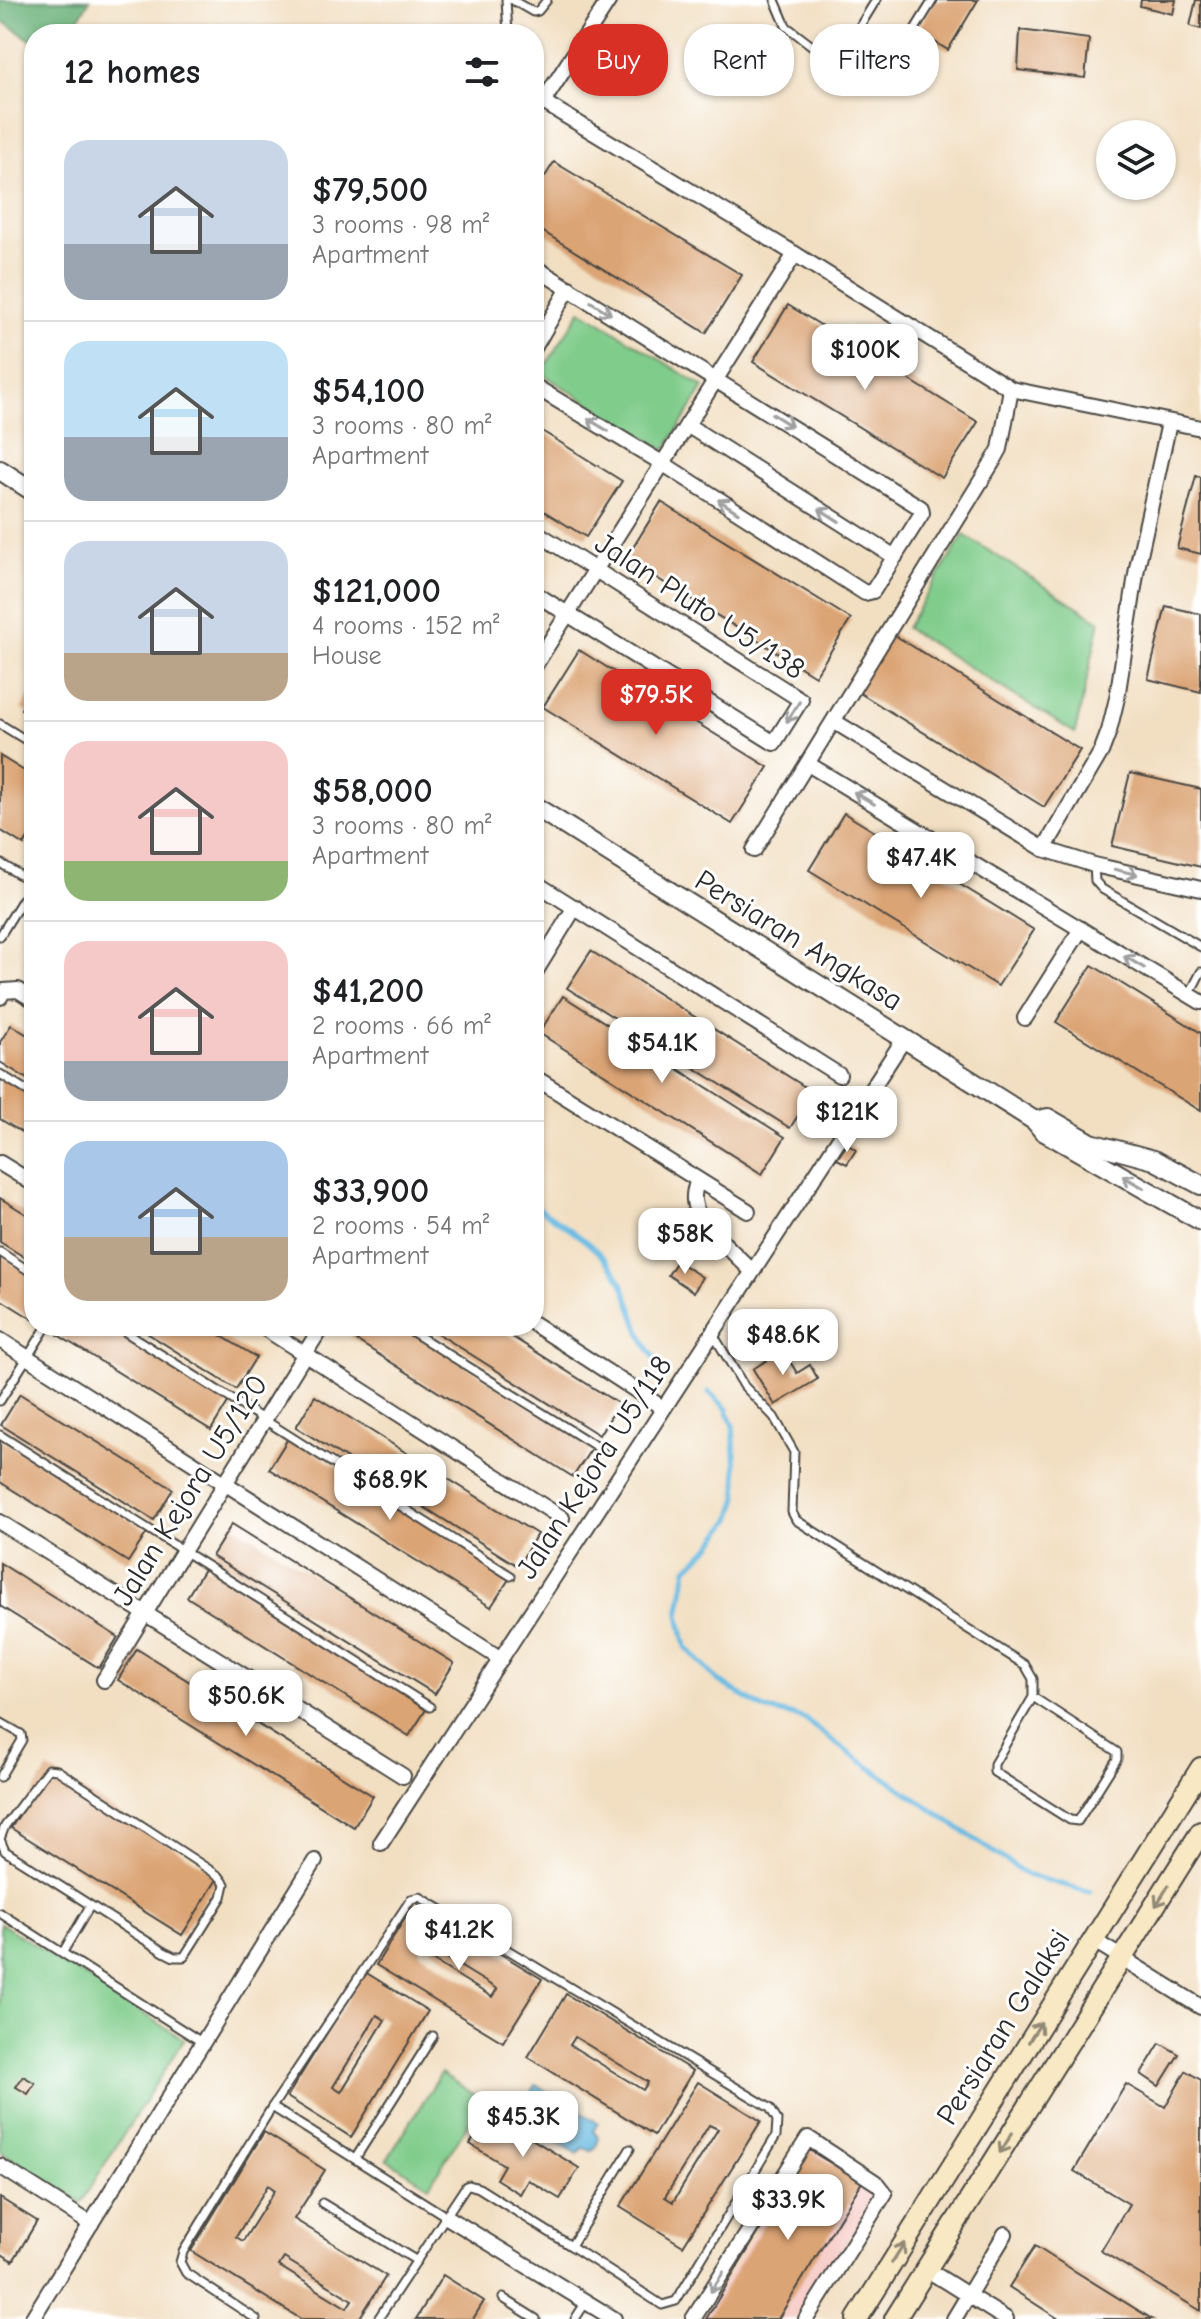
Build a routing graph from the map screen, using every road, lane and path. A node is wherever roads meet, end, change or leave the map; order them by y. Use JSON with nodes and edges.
{"nodes":[{"id":1,"x":506,"y":0,"type":"edge"},
{"id":2,"x":512,"y":0,"type":"edge"},
{"id":3,"x":547,"y":0,"type":"edge"},
{"id":4,"x":609,"y":0,"type":"edge"},
{"id":5,"x":775,"y":0,"type":"edge"},
{"id":6,"x":876,"y":0,"type":"edge"},
{"id":7,"x":933,"y":0,"type":"edge"},
{"id":8,"x":507,"y":24,"type":"edge"},
{"id":9,"x":861,"y":24,"type":"edge"},
{"id":10,"x":918,"y":24,"type":"edge"},
{"id":11,"x":810,"y":45,"type":"edge"},
{"id":12,"x":544,"y":88,"type":"edge"},
{"id":13,"x":544,"y":100,"type":"edge"},
{"id":14,"x":795,"y":254,"type":"junction"},
{"id":15,"x":544,"y":273,"type":"edge"},
{"id":16,"x":569,"y":288,"type":"junction"},
{"id":17,"x":544,"y":331,"type":"edge"},
{"id":18,"x":716,"y":379,"type":"junction"},
{"id":19,"x":1011,"y":389,"type":"junction"},
{"id":20,"x":544,"y":392,"type":"edge"},
{"id":21,"x":1169,"y":423,"type":"junction"},
{"id":22,"x":687,"y":425,"type":"junction"},
{"id":23,"x":1201,"y":428,"type":"edge"},
{"id":24,"x":662,"y":463,"type":"junction"},
{"id":25,"x":0,"y":470,"type":"edge"},
{"id":26,"x":24,"y":486,"type":"edge"},
{"id":27,"x":544,"y":537,"type":"edge"},
{"id":28,"x":895,"y":557,"type":"junction"},
{"id":29,"x":595,"y":570,"type":"junction"},
{"id":30,"x":544,"y":599,"type":"edge"},
{"id":31,"x":567,"y":614,"type":"junction"},
{"id":32,"x":544,"y":651,"type":"edge"},
{"id":33,"x":835,"y":722,"type":"junction"},
{"id":34,"x":0,"y":724,"type":"edge"},
{"id":35,"x":24,"y":739,"type":"edge"},
{"id":36,"x":808,"y":764,"type":"junction"},
{"id":37,"x":544,"y":812,"type":"edge"},
{"id":38,"x":1044,"y":849,"type":"junction"},
{"id":39,"x":754,"y":850,"type":"dead end"},
{"id":40,"x":0,"y":863,"type":"edge"},
{"id":41,"x":1094,"y":865,"type":"junction"},
{"id":42,"x":24,"y":877,"type":"edge"},
{"id":43,"x":544,"y":888,"type":"edge"},
{"id":44,"x":1201,"y":889,"type":"edge"},
{"id":45,"x":24,"y":897,"type":"edge"},
{"id":46,"x":575,"y":907,"type":"junction"},
{"id":47,"x":0,"y":917,"type":"edge"},
{"id":48,"x":9,"y":922,"type":"junction"},
{"id":49,"x":1081,"y":929,"type":"junction"},
{"id":50,"x":0,"y":936,"type":"edge"},
{"id":51,"x":1201,"y":947,"type":"edge"},
{"id":52,"x":544,"y":958,"type":"edge"},
{"id":53,"x":1201,"y":972,"type":"edge"},
{"id":54,"x":2,"y":994,"type":"edge"},
{"id":55,"x":24,"y":994,"type":"edge"},
{"id":56,"x":1195,"y":999,"type":"edge"},
{"id":57,"x":1025,"y":1018,"type":"dead end"},
{"id":58,"x":904,"y":1039,"type":"junction"},
{"id":59,"x":0,"y":1074,"type":"edge"},
{"id":60,"x":839,"y":1075,"type":"dead end"},
{"id":61,"x":544,"y":1083,"type":"edge"},
{"id":62,"x":24,"y":1089,"type":"edge"},
{"id":63,"x":1035,"y":1121,"type":"junction"},
{"id":64,"x":0,"y":1163,"type":"edge"},
{"id":65,"x":24,"y":1178,"type":"edge"},
{"id":66,"x":698,"y":1180,"type":"junction"},
{"id":67,"x":1201,"y":1185,"type":"edge"},
{"id":68,"x":748,"y":1211,"type":"dead end"},
{"id":69,"x":1201,"y":1221,"type":"edge"},
{"id":70,"x":0,"y":1252,"type":"edge"},
{"id":71,"x":24,"y":1268,"type":"edge"},
{"id":72,"x":752,"y":1271,"type":"junction"},
{"id":73,"x":544,"y":1331,"type":"edge"},
{"id":74,"x":712,"y":1332,"type":"junction"},
{"id":75,"x":41,"y":1336,"type":"edge"},
{"id":76,"x":132,"y":1336,"type":"edge"},
{"id":77,"x":277,"y":1336,"type":"edge"},
{"id":78,"x":315,"y":1336,"type":"edge"},
{"id":79,"x":419,"y":1336,"type":"edge"},
{"id":80,"x":0,"y":1340,"type":"edge"},
{"id":81,"x":304,"y":1353,"type":"junction"},
{"id":82,"x":27,"y":1357,"type":"junction"},
{"id":83,"x":0,"y":1401,"type":"edge"},
{"id":84,"x":663,"y":1408,"type":"junction"},
{"id":85,"x":264,"y":1419,"type":"junction"},
{"id":86,"x":0,"y":1435,"type":"edge"},
{"id":87,"x":602,"y":1450,"type":"dead end"},
{"id":88,"x":225,"y":1482,"type":"junction"},
{"id":89,"x":562,"y":1518,"type":"dead end"},
{"id":90,"x":0,"y":1522,"type":"edge"},
{"id":91,"x":183,"y":1551,"type":"junction"},
{"id":92,"x":511,"y":1576,"type":"dead end"},
{"id":93,"x":145,"y":1613,"type":"junction"},
{"id":94,"x":501,"y":1659,"type":"junction"},
{"id":95,"x":104,"y":1680,"type":"dead end"},
{"id":96,"x":1033,"y":1697,"type":"junction"},
{"id":97,"x":430,"y":1707,"type":"dead end"},
{"id":98,"x":0,"y":1722,"type":"edge"},
{"id":99,"x":1201,"y":1768,"type":"edge"},
{"id":100,"x":403,"y":1776,"type":"dead end"},
{"id":101,"x":0,"y":1777,"type":"edge"},
{"id":102,"x":1201,"y":1832,"type":"edge"},
{"id":103,"x":381,"y":1843,"type":"dead end"},
{"id":104,"x":315,"y":1861,"type":"dead end"},
{"id":105,"x":90,"y":1906,"type":"junction"},
{"id":106,"x":0,"y":1913,"type":"edge"},
{"id":107,"x":1093,"y":1940,"type":"junction"},
{"id":108,"x":63,"y":1952,"type":"junction"},
{"id":109,"x":1122,"y":1959,"type":"junction"},
{"id":110,"x":1201,"y":2007,"type":"edge"},
{"id":111,"x":433,"y":2036,"type":"dead end"},
{"id":112,"x":203,"y":2043,"type":"junction"},
{"id":113,"x":272,"y":2107,"type":"junction"},
{"id":114,"x":630,"y":2149,"type":"dead end"},
{"id":115,"x":355,"y":2159,"type":"junction"},
{"id":116,"x":0,"y":2166,"type":"edge"},
{"id":117,"x":322,"y":2203,"type":"dead end"},
{"id":118,"x":447,"y":2217,"type":"junction"},
{"id":119,"x":91,"y":2224,"type":"junction"},
{"id":120,"x":1005,"y":2234,"type":"dead end"},
{"id":121,"x":571,"y":2246,"type":"junction"},
{"id":122,"x":417,"y":2261,"type":"junction"},
{"id":123,"x":926,"y":2269,"type":"junction"},
{"id":124,"x":968,"y":2295,"type":"junction"},
{"id":125,"x":503,"y":2298,"type":"dead end"},
{"id":126,"x":586,"y":2302,"type":"junction"},
{"id":127,"x":32,"y":2319,"type":"edge"},
{"id":128,"x":256,"y":2319,"type":"edge"},
{"id":129,"x":378,"y":2319,"type":"edge"},
{"id":130,"x":536,"y":2319,"type":"edge"},
{"id":131,"x":575,"y":2319,"type":"edge"},
{"id":132,"x":614,"y":2319,"type":"edge"},
{"id":133,"x":693,"y":2319,"type":"edge"},
{"id":134,"x":806,"y":2319,"type":"edge"},
{"id":135,"x":857,"y":2319,"type":"edge"},
{"id":136,"x":895,"y":2319,"type":"edge"},
{"id":137,"x":954,"y":2319,"type":"edge"},
{"id":138,"x":1006,"y":2319,"type":"edge"}],
"edges":[{"from":1,"to":8,"type":"lane"},
{"from":2,"to":3,"type":"lane"},
{"from":4,"to":12,"type":"street"},
{"from":5,"to":11,"type":"lane"},
{"from":6,"to":9,"type":"lane"},
{"from":7,"to":10,"type":"lane"},
{"from":13,"to":14,"type":"street"},
{"from":14,"to":18,"type":"street"},
{"from":14,"to":19,"type":"street"},
{"from":15,"to":16,"type":"street"},
{"from":16,"to":17,"type":"street"},
{"from":16,"to":18,"type":"street","one_way":true},
{"from":18,"to":22,"type":"street"},
{"from":18,"to":28,"type":"street","one_way":true},
{"from":19,"to":21,"type":"street"},
{"from":19,"to":33,"type":"street"},
{"from":24,"to":20,"type":"street","one_way":true},
{"from":21,"to":23,"type":"street"},
{"from":21,"to":38,"type":"street"},
{"from":22,"to":24,"type":"street"},
{"from":28,"to":22,"type":"street","one_way":true},
{"from":28,"to":24,"type":"street","one_way":true},
{"from":24,"to":29,"type":"street"},
{"from":25,"to":26,"type":"street"},
{"from":27,"to":29,"type":"street","name":"Jalan Pluto U5/138"},
{"from":29,"to":31,"type":"street"},
{"from":29,"to":31,"type":"street","name":"Jalan Pluto U5/138","one_way":true},
{"from":30,"to":31,"type":"street","name":"Jalan Pluto U5/138"},
{"from":31,"to":32,"type":"street"},
{"from":33,"to":36,"type":"street"},
{"from":33,"to":38,"type":"street"},
{"from":34,"to":35,"type":"lane"},
{"from":36,"to":39,"type":"street"},
{"from":49,"to":36,"type":"street","one_way":true},
{"from":37,"to":58,"type":"street","name":"Persiaran Angkasa"},
{"from":38,"to":41,"type":"street"},
{"from":40,"to":42,"type":"lane"},
{"from":41,"to":44,"type":"street","one_way":true},
{"from":41,"to":51,"type":"lane"},
{"from":43,"to":46,"type":"street"},
{"from":45,"to":48,"type":"lane"},
{"from":46,"to":52,"type":"street"},
{"from":46,"to":60,"type":"street"},
{"from":47,"to":48,"type":"lane"},
{"from":48,"to":50,"type":"lane"},
{"from":56,"to":49,"type":"street","one_way":true},
{"from":49,"to":57,"type":"street"},
{"from":53,"to":56,"type":"lane"},
{"from":54,"to":55,"type":"street"},
{"from":58,"to":63,"type":"street","name":"Persiaran Angkasa"},
{"from":58,"to":72,"type":"street","name":"Jalan Kejora U5/118"},
{"from":59,"to":62,"type":"lane"},
{"from":61,"to":66,"type":"street"},
{"from":63,"to":67,"type":"street","name":"Persiaran Angkasa"},
{"from":69,"to":63,"type":"street","name":"Persiaran Angkasa","one_way":true},
{"from":64,"to":65,"type":"street"},
{"from":66,"to":68,"type":"street"},
{"from":66,"to":72,"type":"street"},
{"from":70,"to":71,"type":"lane"},
{"from":72,"to":74,"type":"street","name":"Jalan Kejora U5/118"},
{"from":73,"to":84,"type":"street"},
{"from":74,"to":84,"type":"street","name":"Jalan Kejora U5/118"},
{"from":74,"to":96,"type":"lane"},
{"from":75,"to":82,"type":"lane"},
{"from":76,"to":85,"type":"lane"},
{"from":77,"to":81,"type":"street"},
{"from":78,"to":81,"type":"street","name":"Jalan Kejora U5/120"},
{"from":79,"to":87,"type":"lane"},
{"from":80,"to":82,"type":"street"},
{"from":81,"to":85,"type":"street","name":"Jalan Kejora U5/120"},
{"from":81,"to":89,"type":"street"},
{"from":82,"to":83,"type":"lane"},
{"from":82,"to":88,"type":"street"},
{"from":84,"to":94,"type":"street","name":"Jalan Kejora U5/118"},
{"from":85,"to":88,"type":"street","name":"Jalan Kejora U5/120"},
{"from":85,"to":92,"type":"lane"},
{"from":86,"to":91,"type":"lane"},
{"from":88,"to":91,"type":"street","name":"Jalan Kejora U5/120"},
{"from":88,"to":94,"type":"street"},
{"from":90,"to":93,"type":"street"},
{"from":91,"to":93,"type":"street","name":"Jalan Kejora U5/120"},
{"from":91,"to":97,"type":"lane"},
{"from":93,"to":95,"type":"street","name":"Jalan Kejora U5/120"},
{"from":93,"to":100,"type":"street"},
{"from":94,"to":103,"type":"street","name":"Jalan Kejora U5/118"},
{"from":96,"to":96,"type":"lane"},
{"from":98,"to":101,"type":"lane"},
{"from":99,"to":107,"type":"main road","name":"Persiaran Galaksi"},
{"from":102,"to":109,"type":"main road","one_way":true},
{"from":104,"to":112,"type":"street"},
{"from":105,"to":105,"type":"lane"},
{"from":105,"to":108,"type":"lane"},
{"from":106,"to":108,"type":"lane"},
{"from":107,"to":109,"type":"street"},
{"from":135,"to":107,"type":"main road","name":"Persiaran Galaksi","one_way":true},
{"from":108,"to":112,"type":"lane"},
{"from":109,"to":110,"type":"street"},
{"from":109,"to":123,"type":"main road","one_way":true},
{"from":111,"to":115,"type":"lane"},
{"from":112,"to":119,"type":"street"},
{"from":113,"to":115,"type":"lane"},
{"from":113,"to":121,"type":"lane"},
{"from":113,"to":128,"type":"lane"},
{"from":114,"to":121,"type":"lane"},
{"from":115,"to":118,"type":"lane"},
{"from":116,"to":119,"type":"street"},
{"from":117,"to":122,"type":"lane"},
{"from":118,"to":121,"type":"lane"},
{"from":118,"to":122,"type":"lane"},
{"from":118,"to":126,"type":"street"},
{"from":119,"to":127,"type":"street"},
{"from":120,"to":124,"type":"street"},
{"from":122,"to":129,"type":"lane"},
{"from":123,"to":124,"type":"street"},
{"from":123,"to":136,"type":"main road"},
{"from":124,"to":137,"type":"street"},
{"from":124,"to":138,"type":"street"},
{"from":125,"to":130,"type":"lane"},
{"from":126,"to":131,"type":"lane"},
{"from":126,"to":132,"type":"street"},
{"from":134,"to":133,"type":"street","one_way":true}]}
